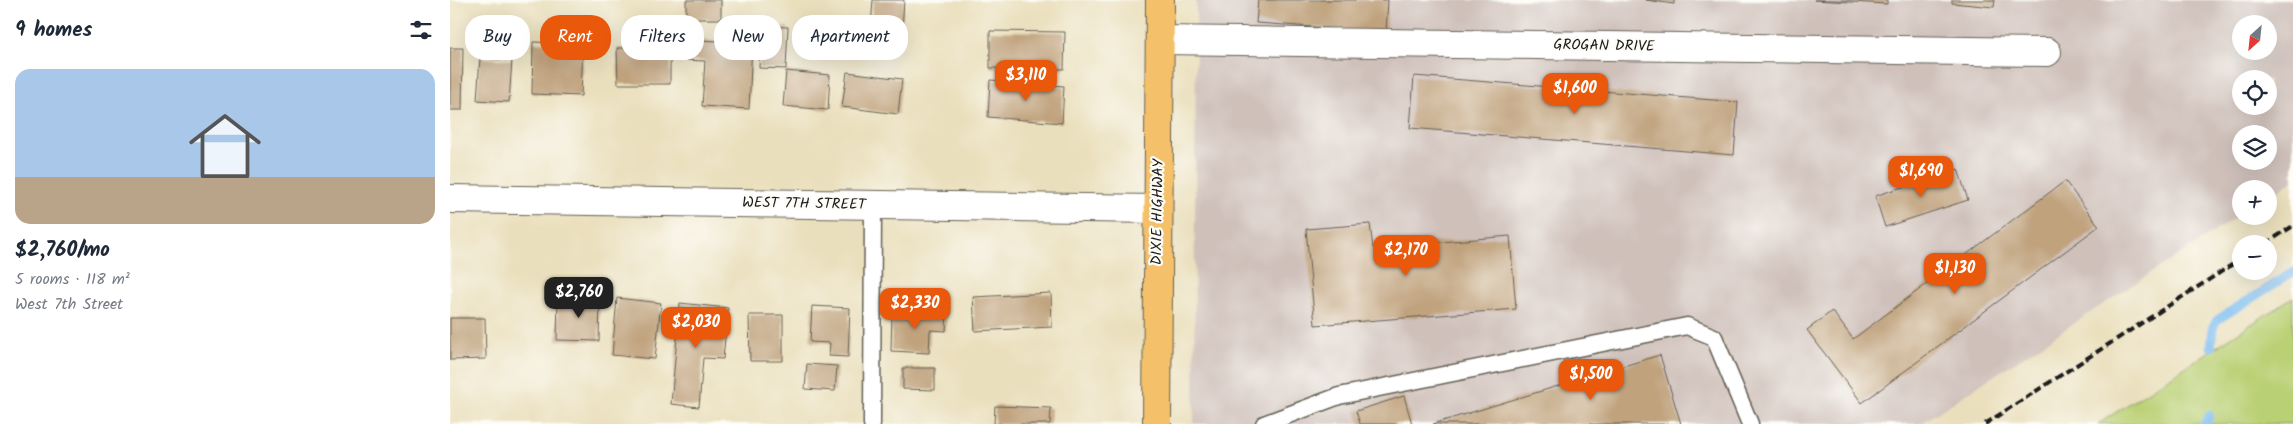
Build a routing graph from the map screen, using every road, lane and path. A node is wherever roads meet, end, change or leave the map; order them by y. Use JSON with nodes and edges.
{"nodes":[{"id":1,"x":1160,"y":0,"type":"edge"},
{"id":2,"x":1160,"y":40,"type":"junction"},
{"id":3,"x":2047,"y":52,"type":"dead end"},
{"id":4,"x":450,"y":199,"type":"edge"},
{"id":5,"x":873,"y":205,"type":"junction"},
{"id":6,"x":1158,"y":209,"type":"junction"},
{"id":7,"x":872,"y":424,"type":"edge"},
{"id":8,"x":1157,"y":424,"type":"edge"},
{"id":9,"x":1264,"y":424,"type":"edge"},
{"id":10,"x":1750,"y":424,"type":"edge"}],
"edges":[{"from":1,"to":2,"type":"main road","name":"DIXIE HIGHWAY"},
{"from":2,"to":3,"type":"street","name":"GROGAN DRIVE"},
{"from":2,"to":6,"type":"main road","name":"DIXIE HIGHWAY"},
{"from":4,"to":5,"type":"street","name":"WEST 7TH STREET"},
{"from":5,"to":6,"type":"street","name":"WEST 7TH STREET"},
{"from":5,"to":7,"type":"lane"},
{"from":6,"to":8,"type":"main road","name":"DIXIE HIGHWAY"},
{"from":9,"to":10,"type":"lane"}]}
